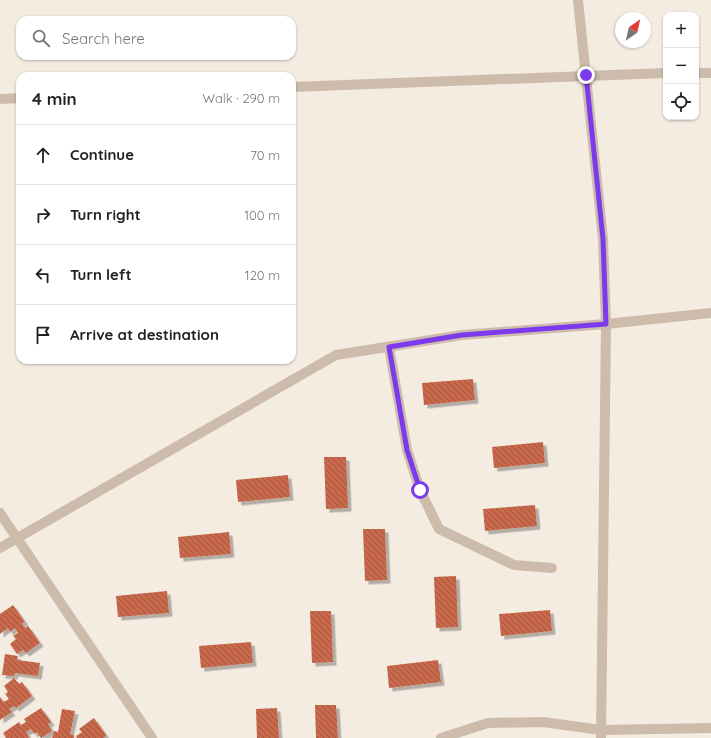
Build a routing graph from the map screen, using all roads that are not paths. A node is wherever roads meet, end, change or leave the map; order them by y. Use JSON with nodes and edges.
{"nodes":[{"id":1,"x":578,"y":0,"type":"edge"},
{"id":2,"x":711,"y":72,"type":"edge"},
{"id":3,"x":699,"y":73,"type":"edge"},
{"id":4,"x":663,"y":74,"type":"edge"},
{"id":5,"x":586,"y":75,"type":"junction"},
{"id":6,"x":296,"y":87,"type":"edge"},
{"id":7,"x":16,"y":98,"type":"edge"},
{"id":8,"x":0,"y":99,"type":"edge"},
{"id":9,"x":711,"y":313,"type":"edge"},
{"id":10,"x":606,"y":324,"type":"junction"},
{"id":11,"x":389,"y":347,"type":"junction"},
{"id":12,"x":0,"y":514,"type":"edge"},
{"id":13,"x":16,"y":538,"type":"junction"},
{"id":14,"x":0,"y":548,"type":"edge"},
{"id":15,"x":552,"y":568,"type":"dead end"},
{"id":16,"x":711,"y":728,"type":"edge"},
{"id":17,"x":601,"y":734,"type":"edge"},
{"id":18,"x":152,"y":738,"type":"edge"},
{"id":19,"x":441,"y":738,"type":"edge"}],
"edges":[{"from":1,"to":5,"type":"street"},
{"from":2,"to":3,"type":"street"},
{"from":4,"to":5,"type":"street"},
{"from":5,"to":6,"type":"street"},
{"from":5,"to":10,"type":"street"},
{"from":7,"to":8,"type":"street"},
{"from":9,"to":10,"type":"street"},
{"from":10,"to":11,"type":"street"},
{"from":10,"to":17,"type":"street"},
{"from":11,"to":13,"type":"street"},
{"from":11,"to":15,"type":"street"},
{"from":12,"to":13,"type":"street"},
{"from":13,"to":14,"type":"street"},
{"from":13,"to":18,"type":"street"},
{"from":16,"to":17,"type":"street"},
{"from":17,"to":19,"type":"street"}]}
